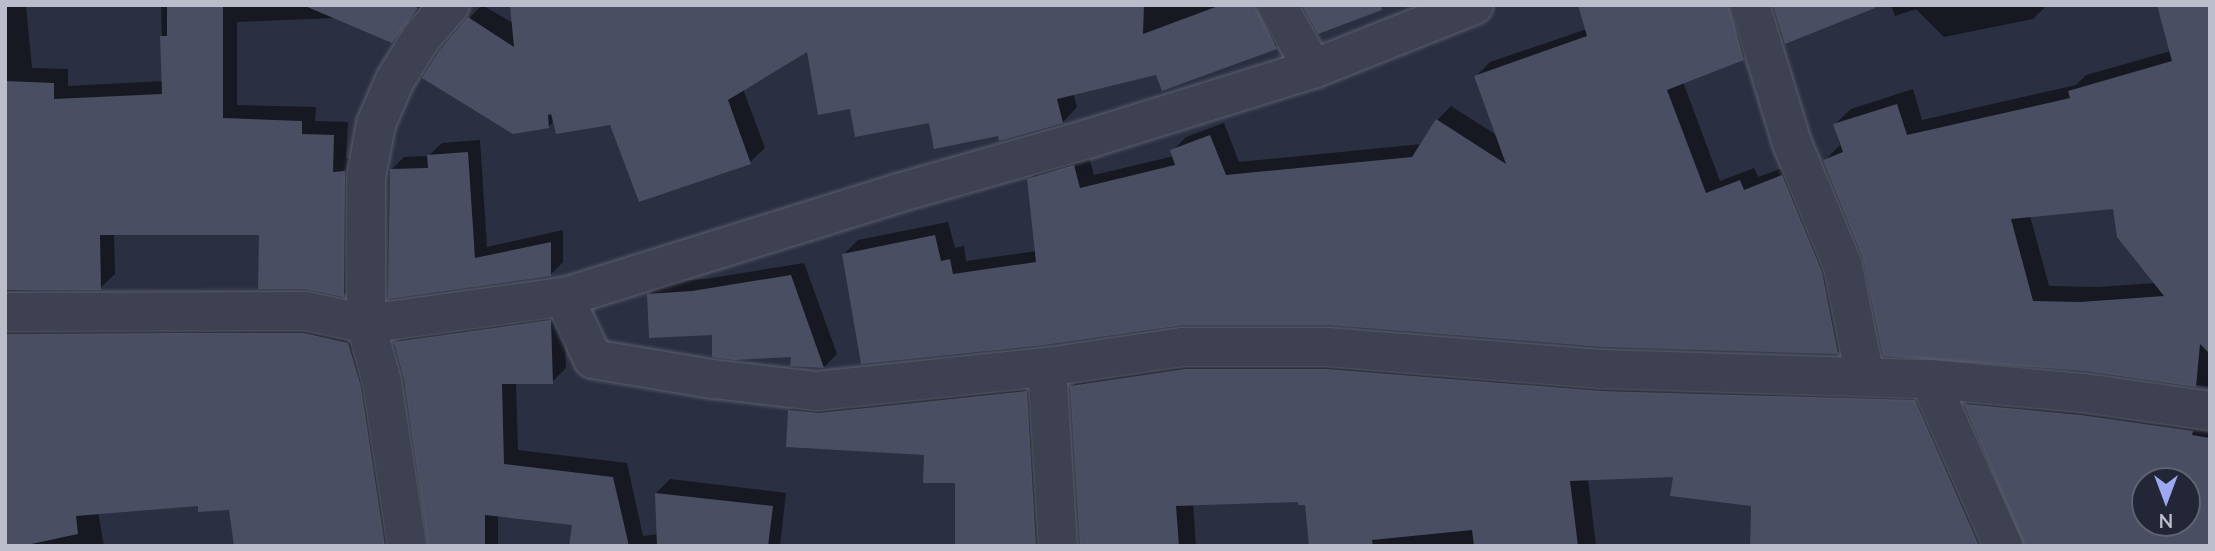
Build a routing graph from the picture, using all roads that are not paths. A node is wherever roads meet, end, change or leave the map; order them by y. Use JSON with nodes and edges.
{"nodes":[{"id":1,"x":450,"y":5,"type":"edge"},
{"id":2,"x":1277,"y":5,"type":"edge"},
{"id":3,"x":1474,"y":5,"type":"edge"},
{"id":4,"x":1750,"y":5,"type":"edge"},
{"id":5,"x":1313,"y":69,"type":"junction"},
{"id":6,"x":568,"y":296,"type":"junction"},
{"id":7,"x":5,"y":312,"type":"edge"},
{"id":8,"x":366,"y":324,"type":"junction"},
{"id":9,"x":1047,"y":368,"type":"junction"},
{"id":10,"x":1865,"y":377,"type":"junction"},
{"id":11,"x":1929,"y":379,"type":"junction"},
{"id":12,"x":2210,"y":411,"type":"edge"},
{"id":13,"x":407,"y":546,"type":"edge"},
{"id":14,"x":1058,"y":546,"type":"edge"},
{"id":15,"x":2003,"y":546,"type":"edge"}],
"edges":[{"from":1,"to":8,"type":"street"},
{"from":2,"to":5,"type":"street"},
{"from":3,"to":5,"type":"street"},
{"from":4,"to":10,"type":"street"},
{"from":5,"to":6,"type":"street"},
{"from":6,"to":8,"type":"street"},
{"from":6,"to":9,"type":"street"},
{"from":7,"to":8,"type":"street"},
{"from":8,"to":13,"type":"street"},
{"from":9,"to":10,"type":"street"},
{"from":9,"to":14,"type":"street"},
{"from":10,"to":11,"type":"street"},
{"from":11,"to":12,"type":"street"},
{"from":11,"to":15,"type":"street"}]}
